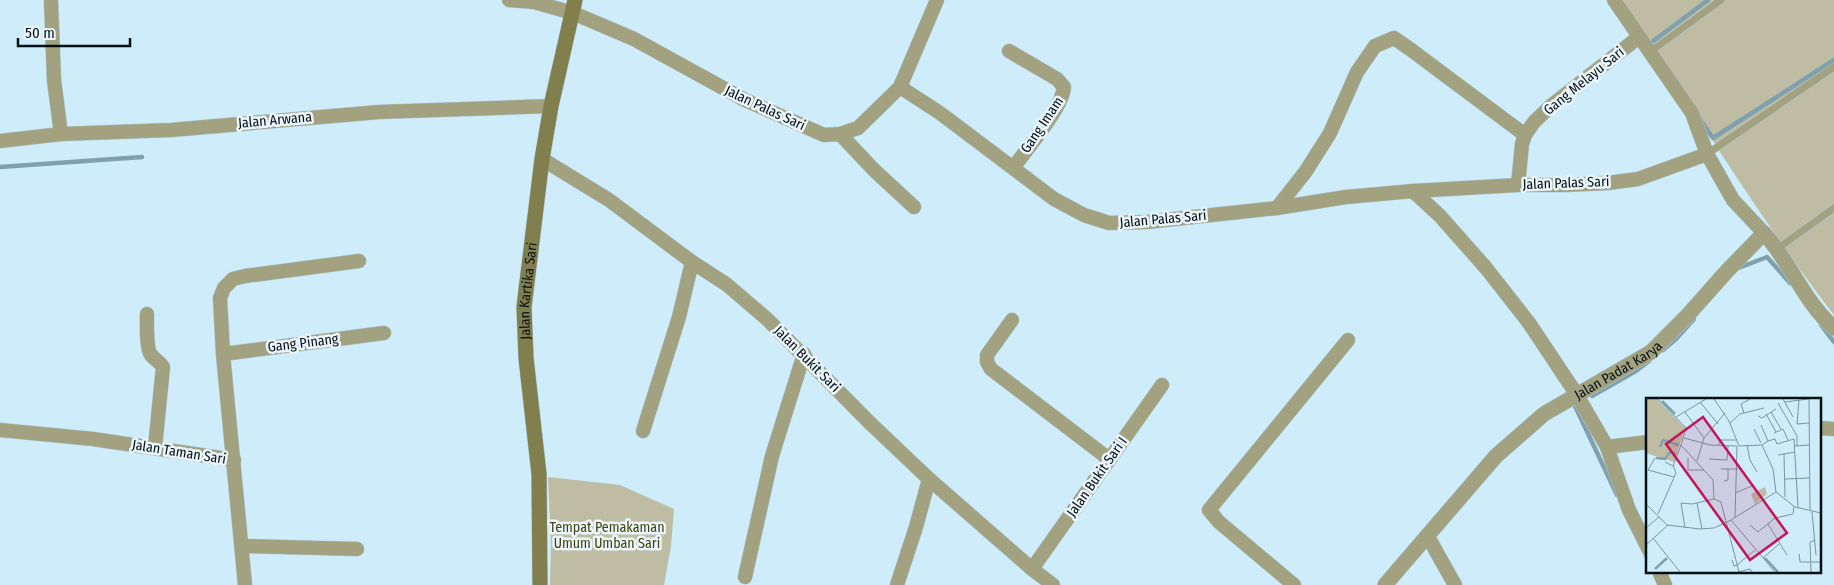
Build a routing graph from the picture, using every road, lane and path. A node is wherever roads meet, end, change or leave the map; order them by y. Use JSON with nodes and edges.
{"nodes":[{"id":1,"x":51,"y":0,"type":"edge"},
{"id":2,"x":510,"y":0,"type":"edge"},
{"id":3,"x":937,"y":0,"type":"edge"},
{"id":4,"x":1614,"y":0,"type":"edge"},
{"id":5,"x":1721,"y":0,"type":"edge"},
{"id":6,"x":574,"y":6,"type":"edge"},
{"id":7,"x":1639,"y":37,"type":"junction"},
{"id":8,"x":1009,"y":51,"type":"dead end"},
{"id":9,"x":1650,"y":52,"type":"junction"},
{"id":10,"x":1834,"y":67,"type":"edge"},
{"id":11,"x":900,"y":86,"type":"junction"},
{"id":12,"x":551,"y":106,"type":"junction"},
{"id":13,"x":61,"y":134,"type":"junction"},
{"id":14,"x":840,"y":134,"type":"junction"},
{"id":15,"x":1525,"y":135,"type":"junction"},
{"id":16,"x":0,"y":141,"type":"edge"},
{"id":17,"x":1707,"y":154,"type":"junction"},
{"id":18,"x":542,"y":159,"type":"junction"},
{"id":19,"x":1014,"y":167,"type":"junction"},
{"id":20,"x":1518,"y":185,"type":"junction"},
{"id":21,"x":1413,"y":191,"type":"junction"},
{"id":22,"x":914,"y":207,"type":"dead end"},
{"id":23,"x":1277,"y":208,"type":"junction"},
{"id":24,"x":1834,"y":208,"type":"edge"},
{"id":25,"x":1764,"y":234,"type":"junction"},
{"id":26,"x":1777,"y":249,"type":"junction"},
{"id":27,"x":359,"y":261,"type":"dead end"},
{"id":28,"x":692,"y":262,"type":"junction"},
{"id":29,"x":146,"y":314,"type":"dead end"},
{"id":30,"x":1012,"y":320,"type":"dead end"},
{"id":31,"x":1834,"y":328,"type":"edge"},
{"id":32,"x":384,"y":333,"type":"dead end"},
{"id":33,"x":1348,"y":340,"type":"dead end"},
{"id":34,"x":223,"y":354,"type":"junction"},
{"id":35,"x":804,"y":354,"type":"junction"},
{"id":36,"x":1162,"y":385,"type":"dead end"},
{"id":37,"x":1577,"y":395,"type":"junction"},
{"id":38,"x":0,"y":430,"type":"edge"},
{"id":39,"x":643,"y":431,"type":"dead end"},
{"id":40,"x":1646,"y":442,"type":"edge"},
{"id":41,"x":155,"y":447,"type":"junction"},
{"id":42,"x":1607,"y":447,"type":"junction"},
{"id":43,"x":1108,"y":459,"type":"junction"},
{"id":44,"x":234,"y":460,"type":"junction"},
{"id":45,"x":929,"y":478,"type":"junction"},
{"id":46,"x":1427,"y":535,"type":"junction"},
{"id":47,"x":1646,"y":544,"type":"edge"},
{"id":48,"x":242,"y":546,"type":"junction"},
{"id":49,"x":357,"y":549,"type":"dead end"},
{"id":50,"x":1032,"y":569,"type":"junction"},
{"id":51,"x":1659,"y":572,"type":"edge"},
{"id":52,"x":746,"y":577,"type":"dead end"},
{"id":53,"x":245,"y":585,"type":"edge"},
{"id":54,"x":540,"y":585,"type":"edge"},
{"id":55,"x":896,"y":585,"type":"edge"},
{"id":56,"x":1053,"y":585,"type":"edge"},
{"id":57,"x":1294,"y":585,"type":"edge"},
{"id":58,"x":1385,"y":585,"type":"edge"},
{"id":59,"x":1455,"y":585,"type":"edge"},
{"id":60,"x":1665,"y":585,"type":"edge"}],
"edges":[{"from":1,"to":13,"type":"street"},
{"from":2,"to":6,"type":"street","name":"Jalan Palas Sari"},
{"from":3,"to":11,"type":"street"},
{"from":4,"to":7,"type":"street"},
{"from":5,"to":9,"type":"lane"},
{"from":6,"to":12,"type":"main road","name":"Jalan Kartika Sari"},
{"from":6,"to":14,"type":"street","name":"Jalan Palas Sari"},
{"from":7,"to":9,"type":"street"},
{"from":7,"to":15,"type":"street","name":"Gang Melayu Sari"},
{"from":8,"to":19,"type":"street","name":"Gang Imam"},
{"from":9,"to":17,"type":"street"},
{"from":10,"to":17,"type":"lane"},
{"from":11,"to":14,"type":"street"},
{"from":11,"to":19,"type":"street","name":"Jalan Palas Sari"},
{"from":12,"to":13,"type":"street","name":"Jalan Arwana"},
{"from":12,"to":18,"type":"main road","name":"Jalan Kartika Sari"},
{"from":13,"to":16,"type":"street","name":"Jalan Arwana"},
{"from":14,"to":22,"type":"street"},
{"from":15,"to":20,"type":"street","name":"Gang Melayu Sari"},
{"from":15,"to":23,"type":"street"},
{"from":17,"to":20,"type":"street","name":"Jalan Palas Sari"},
{"from":17,"to":25,"type":"street"},
{"from":18,"to":28,"type":"street","name":"Jalan Bukit Sari"},
{"from":18,"to":54,"type":"main road","name":"Jalan Kartika Sari"},
{"from":19,"to":23,"type":"street","name":"Jalan Palas Sari"},
{"from":20,"to":21,"type":"street","name":"Jalan Palas Sari"},
{"from":21,"to":23,"type":"street","name":"Jalan Palas Sari"},
{"from":21,"to":37,"type":"street"},
{"from":24,"to":26,"type":"lane"},
{"from":25,"to":26,"type":"street"},
{"from":25,"to":37,"type":"street","name":"Jalan Padat Karya"},
{"from":26,"to":31,"type":"street"},
{"from":27,"to":34,"type":"street"},
{"from":28,"to":35,"type":"street","name":"Jalan Bukit Sari"},
{"from":28,"to":39,"type":"street"},
{"from":29,"to":41,"type":"street"},
{"from":30,"to":43,"type":"street"},
{"from":32,"to":34,"type":"street","name":"Gang Pinang"},
{"from":33,"to":57,"type":"street"},
{"from":34,"to":44,"type":"street"},
{"from":35,"to":45,"type":"street","name":"Jalan Bukit Sari"},
{"from":35,"to":52,"type":"street"},
{"from":36,"to":43,"type":"street","name":"Jalan Bukit Sari I"},
{"from":37,"to":42,"type":"street"},
{"from":37,"to":46,"type":"street","name":"Jalan Padat Karya"},
{"from":38,"to":41,"type":"street","name":"Jalan Taman Sari"},
{"from":40,"to":42,"type":"street"},
{"from":41,"to":44,"type":"street","name":"Jalan Taman Sari"},
{"from":42,"to":47,"type":"street"},
{"from":43,"to":50,"type":"street","name":"Jalan Bukit Sari I"},
{"from":44,"to":48,"type":"street","name":"Jalan Taman Sari"},
{"from":45,"to":50,"type":"street","name":"Jalan Bukit Sari"},
{"from":45,"to":55,"type":"street"},
{"from":46,"to":58,"type":"street","name":"Jalan Padat Karya"},
{"from":46,"to":59,"type":"street"},
{"from":48,"to":49,"type":"street"},
{"from":48,"to":53,"type":"street","name":"Jalan Taman Sari"},
{"from":50,"to":56,"type":"street","name":"Jalan Bukit Sari"},
{"from":51,"to":60,"type":"street"}]}
